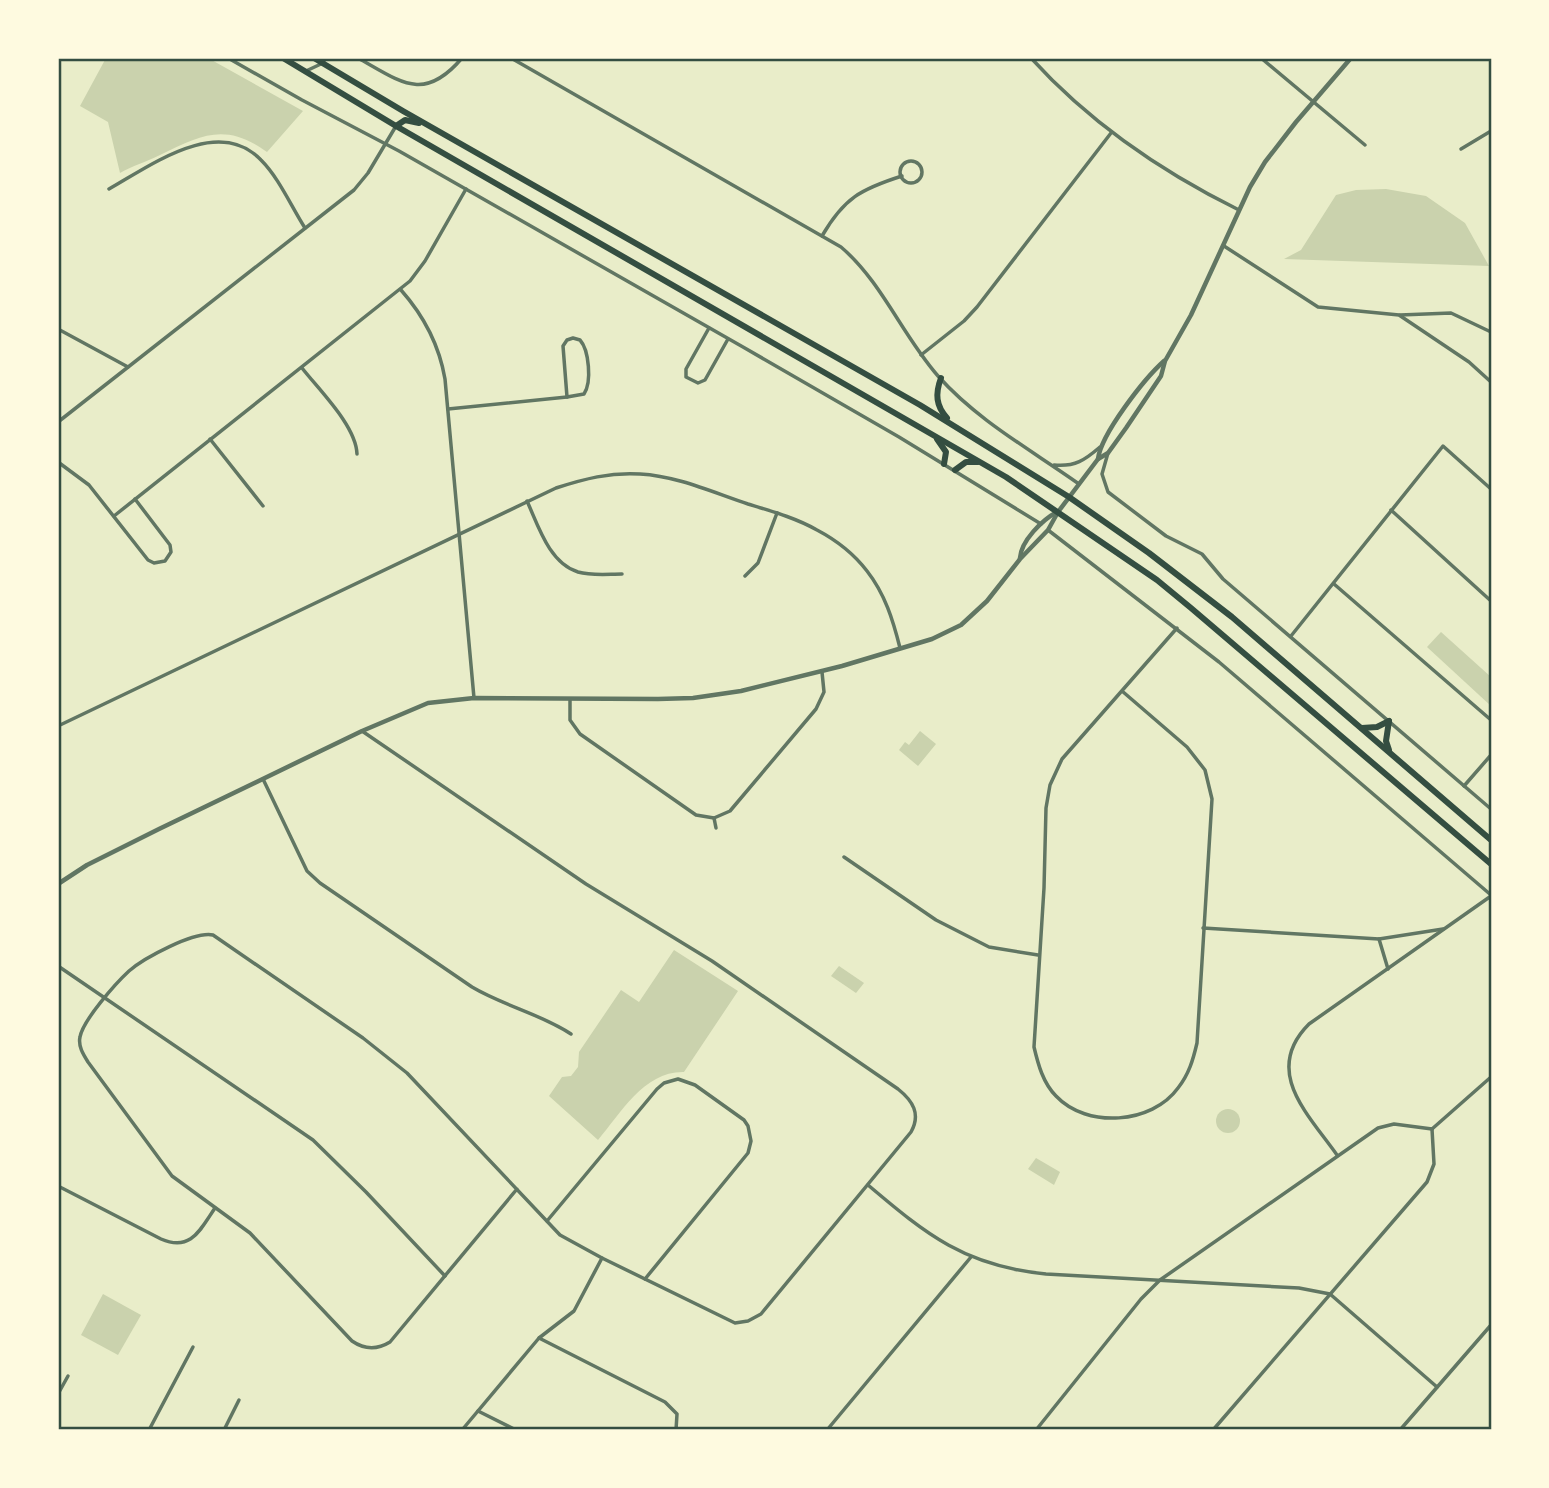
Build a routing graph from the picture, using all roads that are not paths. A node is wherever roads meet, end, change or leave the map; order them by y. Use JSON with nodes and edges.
{"nodes":[{"id":1,"x":228,"y":58,"type":"edge"},
{"id":2,"x":283,"y":58,"type":"edge"},
{"id":3,"x":314,"y":58,"type":"edge"},
{"id":4,"x":358,"y":58,"type":"edge"},
{"id":5,"x":462,"y":58,"type":"edge"},
{"id":6,"x":512,"y":58,"type":"edge"},
{"id":7,"x":1031,"y":58,"type":"edge"},
{"id":8,"x":1261,"y":58,"type":"edge"},
{"id":9,"x":1351,"y":58,"type":"edge"},
{"id":10,"x":324,"y":60,"type":"edge"},
{"id":11,"x":306,"y":71,"type":"junction"},
{"id":12,"x":1313,"y":101,"type":"junction"},
{"id":13,"x":427,"y":125,"type":"junction"},
{"id":14,"x":396,"y":126,"type":"junction"},
{"id":15,"x":1491,"y":131,"type":"edge"},
{"id":16,"x":1111,"y":133,"type":"junction"},
{"id":17,"x":384,"y":143,"type":"junction"},
{"id":18,"x":1365,"y":145,"type":"dead end"},
{"id":19,"x":1461,"y":149,"type":"dead end"},
{"id":20,"x":902,"y":176,"type":"junction"},
{"id":21,"x":109,"y":189,"type":"dead end"},
{"id":22,"x":466,"y":189,"type":"junction"},
{"id":23,"x":1239,"y":211,"type":"junction"},
{"id":24,"x":305,"y":228,"type":"junction"},
{"id":25,"x":822,"y":236,"type":"junction"},
{"id":26,"x":1224,"y":246,"type":"junction"},
{"id":27,"x":401,"y":290,"type":"junction"},
{"id":28,"x":1399,"y":314,"type":"junction"},
{"id":29,"x":709,"y":328,"type":"junction"},
{"id":30,"x":58,"y":329,"type":"edge"},
{"id":31,"x":1491,"y":332,"type":"edge"},
{"id":32,"x":729,"y":339,"type":"junction"},
{"id":33,"x":921,"y":355,"type":"junction"},
{"id":34,"x":1165,"y":361,"type":"junction"},
{"id":35,"x":128,"y":367,"type":"junction"},
{"id":36,"x":302,"y":368,"type":"junction"},
{"id":37,"x":941,"y":378,"type":"junction"},
{"id":38,"x":1491,"y":382,"type":"edge"},
{"id":39,"x":567,"y":397,"type":"junction"},
{"id":40,"x":448,"y":409,"type":"junction"},
{"id":41,"x":58,"y":422,"type":"edge"},
{"id":42,"x":956,"y":427,"type":"junction"},
{"id":43,"x":931,"y":432,"type":"junction"},
{"id":44,"x":210,"y":439,"type":"junction"},
{"id":45,"x":1100,"y":447,"type":"junction"},
{"id":46,"x":1108,"y":453,"type":"junction"},
{"id":47,"x":357,"y":454,"type":"dead end"},
{"id":48,"x":1098,"y":459,"type":"junction"},
{"id":49,"x":58,"y":462,"type":"edge"},
{"id":50,"x":982,"y":463,"type":"junction"},
{"id":51,"x":944,"y":464,"type":"junction"},
{"id":52,"x":1052,"y":464,"type":"junction"},
{"id":53,"x":955,"y":471,"type":"junction"},
{"id":54,"x":1080,"y":484,"type":"junction"},
{"id":55,"x":1491,"y":489,"type":"edge"},
{"id":56,"x":1069,"y":498,"type":"junction"},
{"id":57,"x":135,"y":499,"type":"junction"},
{"id":58,"x":527,"y":501,"type":"junction"},
{"id":59,"x":263,"y":506,"type":"dead end"},
{"id":60,"x":1391,"y":510,"type":"junction"},
{"id":61,"x":1058,"y":512,"type":"junction"},
{"id":62,"x":776,"y":513,"type":"junction"},
{"id":63,"x":114,"y":516,"type":"junction"},
{"id":64,"x":1041,"y":524,"type":"junction"},
{"id":65,"x":1048,"y":530,"type":"junction"},
{"id":66,"x":460,"y":533,"type":"junction"},
{"id":67,"x":1020,"y":559,"type":"junction"},
{"id":68,"x":622,"y":574,"type":"dead end"},
{"id":69,"x":745,"y":576,"type":"dead end"},
{"id":70,"x":1334,"y":584,"type":"junction"},
{"id":71,"x":1491,"y":601,"type":"edge"},
{"id":72,"x":1177,"y":628,"type":"junction"},
{"id":73,"x":1291,"y":636,"type":"junction"},
{"id":74,"x":900,"y":649,"type":"junction"},
{"id":75,"x":822,"y":671,"type":"junction"},
{"id":76,"x":1122,"y":691,"type":"junction"},
{"id":77,"x":474,"y":698,"type":"junction"},
{"id":78,"x":570,"y":699,"type":"junction"},
{"id":79,"x":1491,"y":720,"type":"edge"},
{"id":80,"x":1390,"y":721,"type":"junction"},
{"id":81,"x":58,"y":726,"type":"edge"},
{"id":82,"x":1361,"y":728,"type":"junction"},
{"id":83,"x":362,"y":731,"type":"junction"},
{"id":84,"x":1390,"y":752,"type":"junction"},
{"id":85,"x":1491,"y":755,"type":"edge"},
{"id":86,"x":263,"y":779,"type":"junction"},
{"id":87,"x":1464,"y":786,"type":"junction"},
{"id":88,"x":1491,"y":809,"type":"edge"},
{"id":89,"x":715,"y":818,"type":"junction"},
{"id":90,"x":716,"y":828,"type":"dead end"},
{"id":91,"x":1491,"y":840,"type":"edge"},
{"id":92,"x":844,"y":857,"type":"dead end"},
{"id":93,"x":1491,"y":864,"type":"edge"},
{"id":94,"x":58,"y":884,"type":"edge"},
{"id":95,"x":1491,"y":895,"type":"edge"},
{"id":96,"x":1202,"y":928,"type":"junction"},
{"id":97,"x":1445,"y":929,"type":"junction"},
{"id":98,"x":1379,"y":939,"type":"junction"},
{"id":99,"x":1038,"y":955,"type":"junction"},
{"id":100,"x":58,"y":966,"type":"edge"},
{"id":101,"x":1388,"y":969,"type":"junction"},
{"id":102,"x":105,"y":998,"type":"junction"},
{"id":103,"x":571,"y":1034,"type":"dead end"},
{"id":104,"x":1491,"y":1077,"type":"edge"},
{"id":105,"x":1432,"y":1129,"type":"junction"},
{"id":106,"x":1337,"y":1155,"type":"junction"},
{"id":107,"x":868,"y":1185,"type":"junction"},
{"id":108,"x":58,"y":1186,"type":"edge"},
{"id":109,"x":517,"y":1189,"type":"junction"},
{"id":110,"x":215,"y":1208,"type":"junction"},
{"id":111,"x":547,"y":1221,"type":"junction"},
{"id":112,"x":971,"y":1257,"type":"junction"},
{"id":113,"x":602,"y":1258,"type":"junction"},
{"id":114,"x":445,"y":1276,"type":"junction"},
{"id":115,"x":645,"y":1279,"type":"junction"},
{"id":116,"x":1160,"y":1280,"type":"junction"},
{"id":117,"x":1330,"y":1294,"type":"junction"},
{"id":118,"x":1491,"y":1325,"type":"edge"},
{"id":119,"x":539,"y":1338,"type":"junction"},
{"id":120,"x":193,"y":1347,"type":"dead end"},
{"id":121,"x":68,"y":1376,"type":"dead end"},
{"id":122,"x":1437,"y":1387,"type":"junction"},
{"id":123,"x":58,"y":1394,"type":"edge"},
{"id":124,"x":239,"y":1400,"type":"dead end"},
{"id":125,"x":478,"y":1410,"type":"junction"},
{"id":126,"x":149,"y":1430,"type":"edge"},
{"id":127,"x":224,"y":1430,"type":"edge"},
{"id":128,"x":462,"y":1430,"type":"edge"},
{"id":129,"x":516,"y":1430,"type":"edge"},
{"id":130,"x":676,"y":1430,"type":"edge"},
{"id":131,"x":827,"y":1430,"type":"edge"},
{"id":132,"x":1036,"y":1430,"type":"edge"},
{"id":133,"x":1213,"y":1430,"type":"edge"},
{"id":134,"x":1400,"y":1430,"type":"edge"}],
"edges":[{"from":1,"to":17,"type":"street"},
{"from":2,"to":11,"type":"highway"},
{"from":3,"to":10,"type":"highway"},
{"from":4,"to":5,"type":"street"},
{"from":6,"to":25,"type":"street"},
{"from":7,"to":16,"type":"street"},
{"from":8,"to":12,"type":"street"},
{"from":9,"to":12,"type":"street"},
{"from":10,"to":11,"type":"street"},
{"from":10,"to":13,"type":"highway"},
{"from":11,"to":14,"type":"highway"},
{"from":12,"to":18,"type":"street"},
{"from":12,"to":23,"type":"street"},
{"from":13,"to":14,"type":"highway"},
{"from":13,"to":42,"type":"highway"},
{"from":14,"to":17,"type":"street"},
{"from":14,"to":43,"type":"highway"},
{"from":15,"to":19,"type":"street"},
{"from":16,"to":23,"type":"street"},
{"from":16,"to":33,"type":"street"},
{"from":17,"to":22,"type":"street"},
{"from":17,"to":24,"type":"street"},
{"from":20,"to":20,"type":"street"},
{"from":20,"to":25,"type":"street"},
{"from":21,"to":24,"type":"street"},
{"from":22,"to":27,"type":"street"},
{"from":22,"to":29,"type":"street"},
{"from":23,"to":26,"type":"street"},
{"from":24,"to":35,"type":"street"},
{"from":25,"to":33,"type":"street"},
{"from":26,"to":28,"type":"street"},
{"from":26,"to":34,"type":"street"},
{"from":27,"to":36,"type":"street"},
{"from":27,"to":40,"type":"street"},
{"from":28,"to":31,"type":"street"},
{"from":28,"to":38,"type":"street"},
{"from":29,"to":32,"type":"street"},
{"from":29,"to":32,"type":"street"},
{"from":30,"to":35,"type":"street"},
{"from":32,"to":51,"type":"street"},
{"from":33,"to":37,"type":"street"},
{"from":34,"to":45,"type":"street"},
{"from":34,"to":46,"type":"street"},
{"from":35,"to":41,"type":"street"},
{"from":36,"to":44,"type":"street"},
{"from":36,"to":47,"type":"street"},
{"from":37,"to":42,"type":"highway"},
{"from":37,"to":52,"type":"street"},
{"from":39,"to":39,"type":"street"},
{"from":39,"to":40,"type":"street"},
{"from":40,"to":66,"type":"street"},
{"from":42,"to":56,"type":"highway"},
{"from":43,"to":50,"type":"highway"},
{"from":43,"to":51,"type":"highway"},
{"from":44,"to":57,"type":"street"},
{"from":44,"to":59,"type":"street"},
{"from":45,"to":48,"type":"street"},
{"from":45,"to":52,"type":"street"},
{"from":46,"to":48,"type":"street"},
{"from":46,"to":73,"type":"street"},
{"from":48,"to":54,"type":"street"},
{"from":49,"to":63,"type":"street"},
{"from":50,"to":53,"type":"highway"},
{"from":50,"to":61,"type":"highway"},
{"from":51,"to":53,"type":"street"},
{"from":52,"to":54,"type":"street"},
{"from":53,"to":64,"type":"street"},
{"from":54,"to":56,"type":"street"},
{"from":55,"to":60,"type":"street"},
{"from":56,"to":61,"type":"street"},
{"from":56,"to":82,"type":"highway"},
{"from":57,"to":63,"type":"street"},
{"from":57,"to":63,"type":"street"},
{"from":58,"to":62,"type":"street"},
{"from":58,"to":66,"type":"street"},
{"from":58,"to":68,"type":"street"},
{"from":60,"to":70,"type":"street"},
{"from":60,"to":71,"type":"street"},
{"from":61,"to":64,"type":"street"},
{"from":61,"to":65,"type":"street"},
{"from":61,"to":93,"type":"highway"},
{"from":62,"to":69,"type":"street"},
{"from":62,"to":74,"type":"street"},
{"from":64,"to":67,"type":"street"},
{"from":65,"to":67,"type":"street"},
{"from":65,"to":72,"type":"street"},
{"from":66,"to":77,"type":"street"},
{"from":66,"to":81,"type":"street"},
{"from":67,"to":74,"type":"street"},
{"from":70,"to":73,"type":"street"},
{"from":70,"to":79,"type":"street"},
{"from":72,"to":76,"type":"street"},
{"from":72,"to":95,"type":"street"},
{"from":73,"to":80,"type":"street"},
{"from":74,"to":75,"type":"street"},
{"from":75,"to":78,"type":"street"},
{"from":75,"to":89,"type":"street"},
{"from":76,"to":96,"type":"street"},
{"from":76,"to":99,"type":"street"},
{"from":77,"to":78,"type":"street"},
{"from":77,"to":83,"type":"street"},
{"from":78,"to":89,"type":"street"},
{"from":80,"to":82,"type":"highway"},
{"from":80,"to":84,"type":"highway"},
{"from":80,"to":87,"type":"street"},
{"from":82,"to":84,"type":"highway"},
{"from":83,"to":86,"type":"street"},
{"from":83,"to":107,"type":"street"},
{"from":84,"to":91,"type":"highway"},
{"from":85,"to":87,"type":"street"},
{"from":86,"to":94,"type":"street"},
{"from":86,"to":103,"type":"street"},
{"from":87,"to":88,"type":"street"},
{"from":89,"to":90,"type":"street"},
{"from":92,"to":99,"type":"street"},
{"from":95,"to":97,"type":"street"},
{"from":96,"to":98,"type":"street"},
{"from":96,"to":99,"type":"street"},
{"from":97,"to":98,"type":"street"},
{"from":97,"to":101,"type":"street"},
{"from":98,"to":101,"type":"street"},
{"from":100,"to":102,"type":"street"},
{"from":101,"to":106,"type":"street"},
{"from":102,"to":109,"type":"street"},
{"from":102,"to":110,"type":"street"},
{"from":102,"to":114,"type":"street"},
{"from":104,"to":105,"type":"street"},
{"from":105,"to":106,"type":"street"},
{"from":105,"to":117,"type":"street"},
{"from":106,"to":116,"type":"street"},
{"from":107,"to":112,"type":"street"},
{"from":107,"to":115,"type":"street"},
{"from":108,"to":110,"type":"street"},
{"from":109,"to":111,"type":"street"},
{"from":109,"to":114,"type":"street"},
{"from":110,"to":114,"type":"street"},
{"from":111,"to":113,"type":"street"},
{"from":111,"to":115,"type":"street"},
{"from":112,"to":116,"type":"street"},
{"from":112,"to":131,"type":"street"},
{"from":113,"to":115,"type":"street"},
{"from":113,"to":119,"type":"street"},
{"from":116,"to":117,"type":"street"},
{"from":116,"to":132,"type":"street"},
{"from":117,"to":122,"type":"street"},
{"from":117,"to":133,"type":"street"},
{"from":118,"to":122,"type":"street"},
{"from":119,"to":125,"type":"street"},
{"from":119,"to":130,"type":"street"},
{"from":120,"to":126,"type":"street"},
{"from":121,"to":123,"type":"street"},
{"from":122,"to":134,"type":"street"},
{"from":124,"to":127,"type":"street"},
{"from":125,"to":128,"type":"street"},
{"from":125,"to":129,"type":"street"}]}
